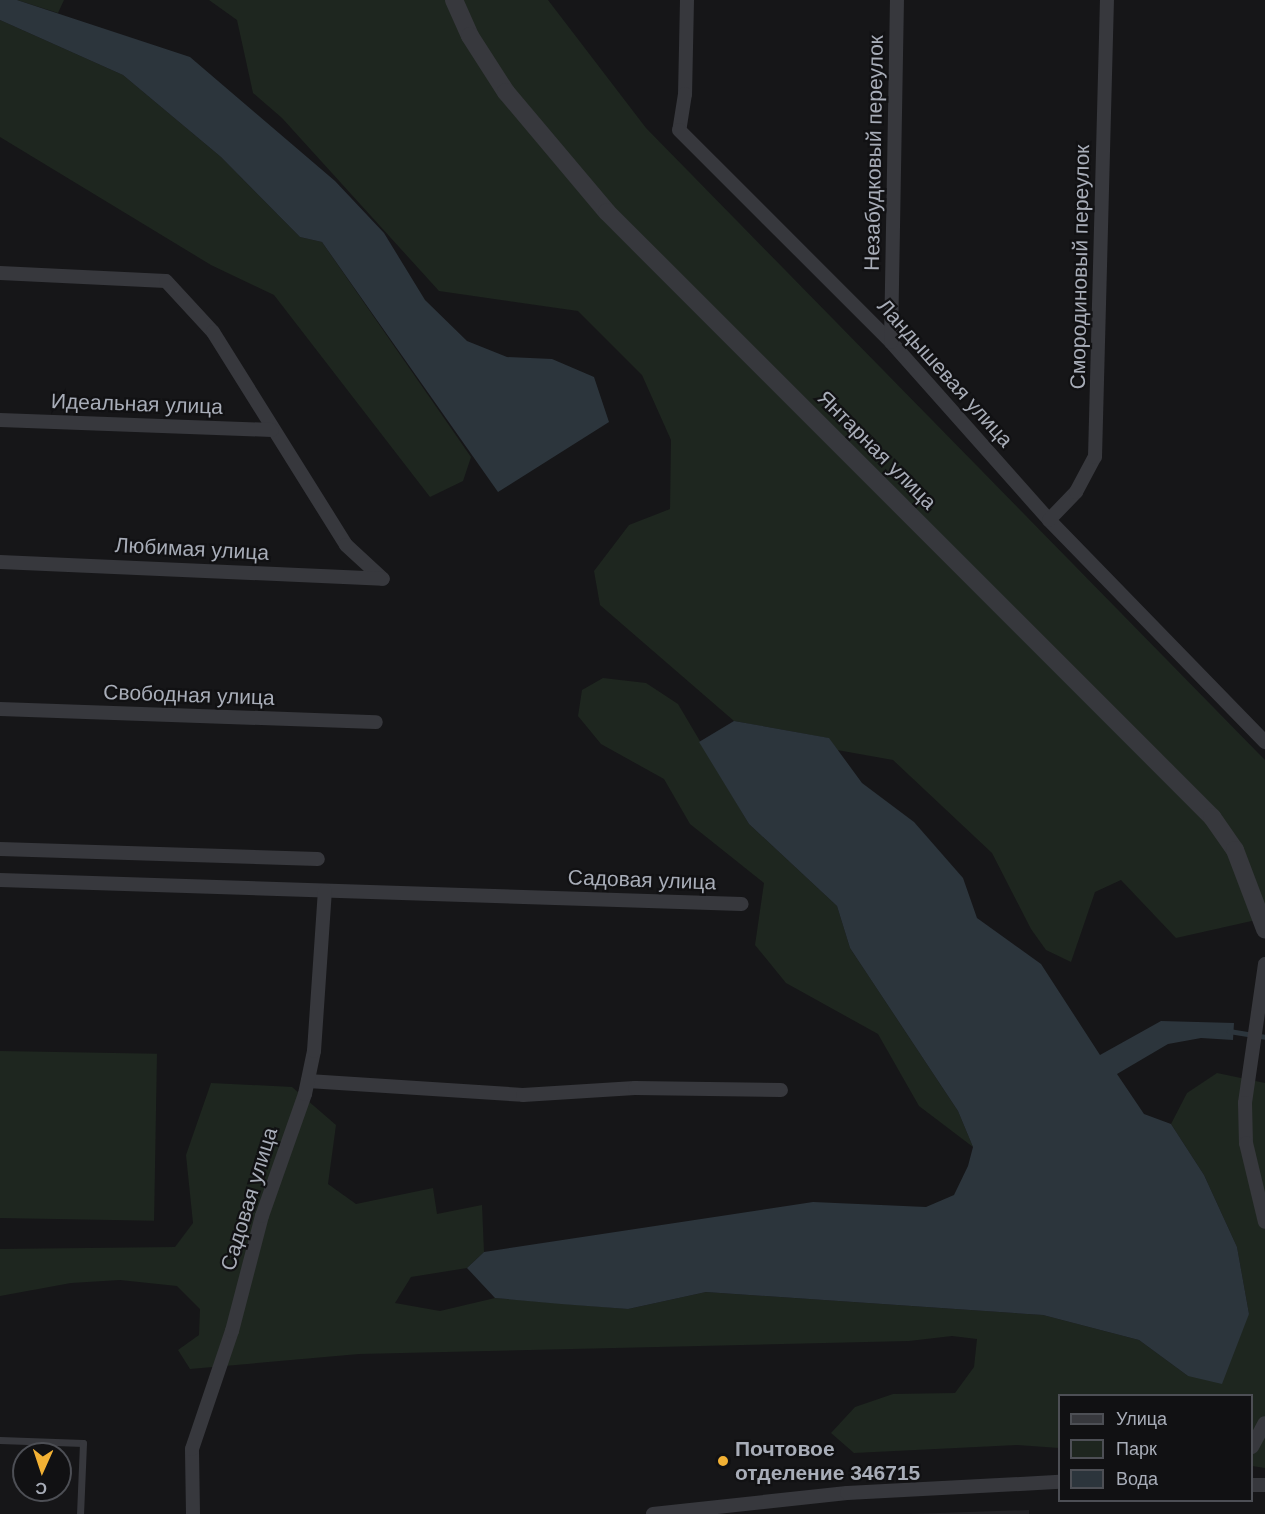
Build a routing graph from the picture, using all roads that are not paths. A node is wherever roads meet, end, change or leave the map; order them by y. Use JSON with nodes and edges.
{"nodes":[{"id":1,"x":454,"y":0,"type":"edge"},
{"id":2,"x":687,"y":0,"type":"edge"},
{"id":3,"x":897,"y":0,"type":"edge"},
{"id":4,"x":1107,"y":0,"type":"edge"},
{"id":5,"x":0,"y":273,"type":"edge"},
{"id":6,"x":891,"y":342,"type":"junction"},
{"id":7,"x":0,"y":420,"type":"edge"},
{"id":8,"x":272,"y":430,"type":"junction"},
{"id":9,"x":1049,"y":520,"type":"junction"},
{"id":10,"x":0,"y":562,"type":"edge"},
{"id":11,"x":0,"y":709,"type":"edge"},
{"id":12,"x":376,"y":722,"type":"dead end"},
{"id":13,"x":1265,"y":742,"type":"edge"},
{"id":14,"x":0,"y":849,"type":"edge"},
{"id":15,"x":318,"y":859,"type":"dead end"},
{"id":16,"x":0,"y":880,"type":"edge"},
{"id":17,"x":325,"y":891,"type":"junction"},
{"id":18,"x":742,"y":904,"type":"dead end"},
{"id":19,"x":1265,"y":929,"type":"edge"},
{"id":20,"x":1265,"y":964,"type":"edge"},
{"id":21,"x":308,"y":1081,"type":"junction"},
{"id":22,"x":781,"y":1090,"type":"dead end"},
{"id":23,"x":1265,"y":1222,"type":"edge"},
{"id":24,"x":1265,"y":1423,"type":"edge"},
{"id":25,"x":0,"y":1440,"type":"edge"},
{"id":26,"x":1253,"y":1444,"type":"edge"},
{"id":27,"x":1058,"y":1482,"type":"edge"},
{"id":28,"x":80,"y":1514,"type":"edge"},
{"id":29,"x":193,"y":1514,"type":"edge"},
{"id":30,"x":653,"y":1514,"type":"edge"}],
"edges":[{"from":1,"to":19,"type":"street","name":"Янтарная улица"},
{"from":2,"to":6,"type":"street","name":"Ландышевая улица"},
{"from":3,"to":6,"type":"street","name":"Незабудковый переулок"},
{"from":4,"to":9,"type":"street","name":"Смородиновый переулок"},
{"from":5,"to":8,"type":"street"},
{"from":6,"to":9,"type":"street","name":"Ландышевая улица"},
{"from":7,"to":8,"type":"street","name":"Идеальная улица"},
{"from":8,"to":10,"type":"street","name":"Любимая улица"},
{"from":9,"to":13,"type":"street","name":"Ландышевая улица"},
{"from":11,"to":12,"type":"street","name":"Свободная улица"},
{"from":14,"to":15,"type":"street"},
{"from":16,"to":17,"type":"street","name":"Садовая улица"},
{"from":17,"to":18,"type":"street","name":"Садовая улица"},
{"from":17,"to":21,"type":"street","name":"Садовая улица"},
{"from":20,"to":23,"type":"street"},
{"from":21,"to":22,"type":"street"},
{"from":21,"to":29,"type":"street","name":"Садовая улица"},
{"from":24,"to":26,"type":"street"},
{"from":25,"to":28,"type":"lane"},
{"from":27,"to":30,"type":"street"}]}
